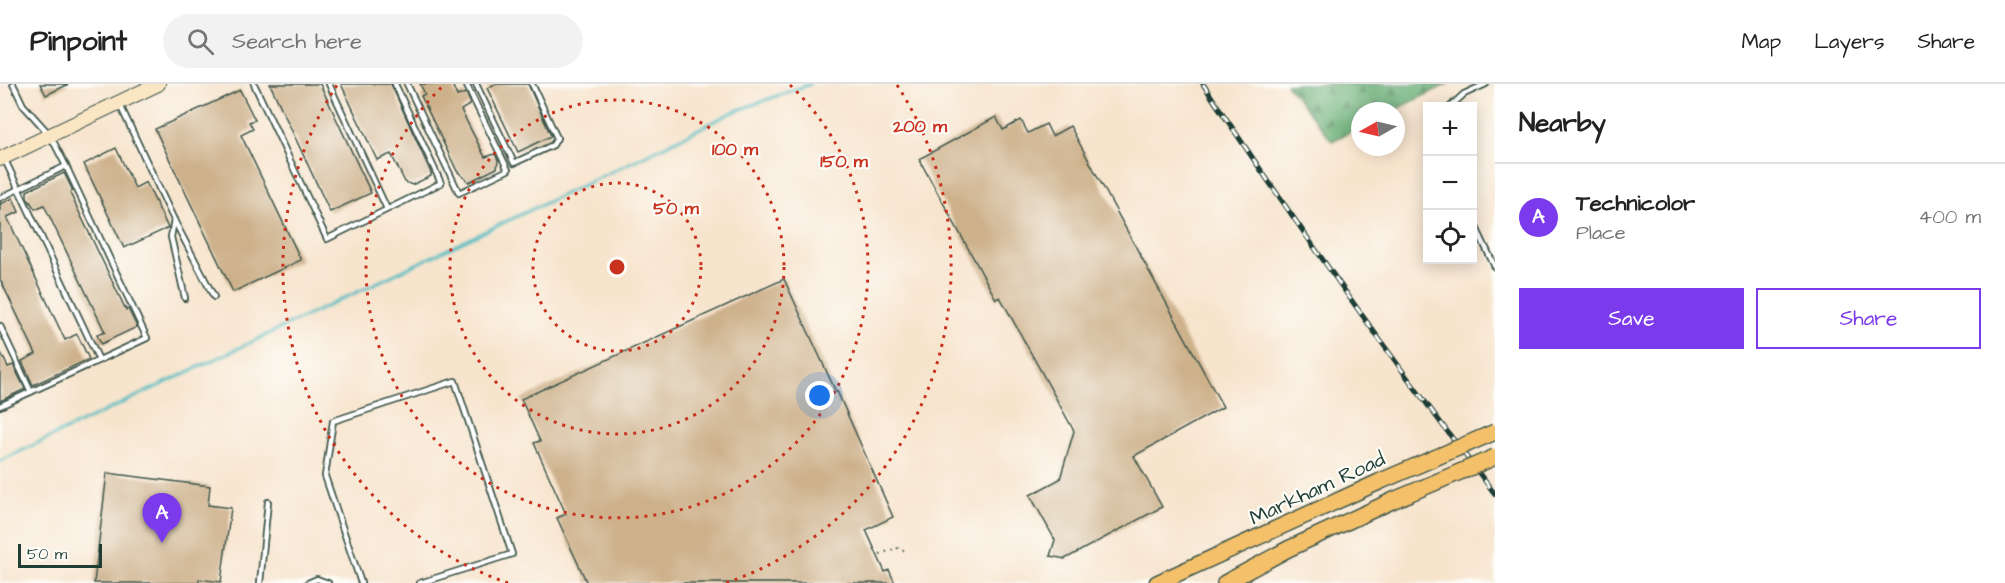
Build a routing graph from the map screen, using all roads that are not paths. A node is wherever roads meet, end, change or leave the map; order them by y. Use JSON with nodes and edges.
{"nodes":[{"id":1,"x":13,"y":84,"type":"edge"},
{"id":2,"x":255,"y":84,"type":"edge"},
{"id":3,"x":329,"y":84,"type":"edge"},
{"id":4,"x":395,"y":84,"type":"edge"},
{"id":5,"x":407,"y":84,"type":"edge"},
{"id":6,"x":466,"y":84,"type":"edge"},
{"id":7,"x":476,"y":84,"type":"edge"},
{"id":8,"x":532,"y":84,"type":"edge"},
{"id":9,"x":1486,"y":84,"type":"edge"},
{"id":10,"x":152,"y":85,"type":"edge"},
{"id":11,"x":119,"y":102,"type":"junction"},
{"id":12,"x":1455,"y":102,"type":"edge"},
{"id":13,"x":50,"y":135,"type":"junction"},
{"id":14,"x":2,"y":158,"type":"edge"},
{"id":15,"x":66,"y":166,"type":"junction"},
{"id":16,"x":18,"y":189,"type":"junction"},
{"id":17,"x":0,"y":198,"type":"edge"},
{"id":18,"x":387,"y":209,"type":"junction"},
{"id":19,"x":174,"y":220,"type":"junction"},
{"id":20,"x":1477,"y":228,"type":"edge"},
{"id":21,"x":1495,"y":267,"type":"edge"},
{"id":22,"x":214,"y":297,"type":"dead end"},
{"id":23,"x":185,"y":298,"type":"dead end"},
{"id":24,"x":0,"y":326,"type":"edge"},
{"id":25,"x":99,"y":360,"type":"junction"},
{"id":26,"x":31,"y":392,"type":"junction"},
{"id":27,"x":0,"y":406,"type":"edge"},
{"id":28,"x":1495,"y":432,"type":"edge"},
{"id":29,"x":1495,"y":457,"type":"edge"},
{"id":30,"x":268,"y":502,"type":"dead end"},
{"id":31,"x":260,"y":583,"type":"edge"},
{"id":32,"x":308,"y":583,"type":"edge"},
{"id":33,"x":328,"y":583,"type":"edge"},
{"id":34,"x":361,"y":583,"type":"edge"},
{"id":35,"x":420,"y":583,"type":"edge"},
{"id":36,"x":1157,"y":583,"type":"edge"},
{"id":37,"x":1225,"y":583,"type":"edge"}],
"edges":[{"from":1,"to":13,"type":"lane"},
{"from":2,"to":18,"type":"lane"},
{"from":3,"to":18,"type":"lane"},
{"from":4,"to":18,"type":"lane"},
{"from":5,"to":6,"type":"lane"},
{"from":7,"to":8,"type":"lane"},
{"from":9,"to":12,"type":"lane"},
{"from":10,"to":11,"type":"street"},
{"from":11,"to":13,"type":"street"},
{"from":11,"to":19,"type":"lane"},
{"from":13,"to":14,"type":"street"},
{"from":13,"to":15,"type":"lane"},
{"from":14,"to":16,"type":"lane"},
{"from":15,"to":16,"type":"lane"},
{"from":15,"to":25,"type":"lane"},
{"from":16,"to":17,"type":"lane"},
{"from":16,"to":25,"type":"lane"},
{"from":19,"to":22,"type":"lane"},
{"from":19,"to":23,"type":"lane"},
{"from":20,"to":21,"type":"lane"},
{"from":24,"to":26,"type":"lane"},
{"from":25,"to":26,"type":"lane"},
{"from":26,"to":27,"type":"lane"},
{"from":28,"to":36,"type":"main road","name":"Markham Road","bridge":true},
{"from":29,"to":37,"type":"main road","name":"Markham Road","bridge":true},
{"from":30,"to":31,"type":"lane"},
{"from":32,"to":33,"type":"lane"},
{"from":34,"to":35,"type":"lane"}]}
